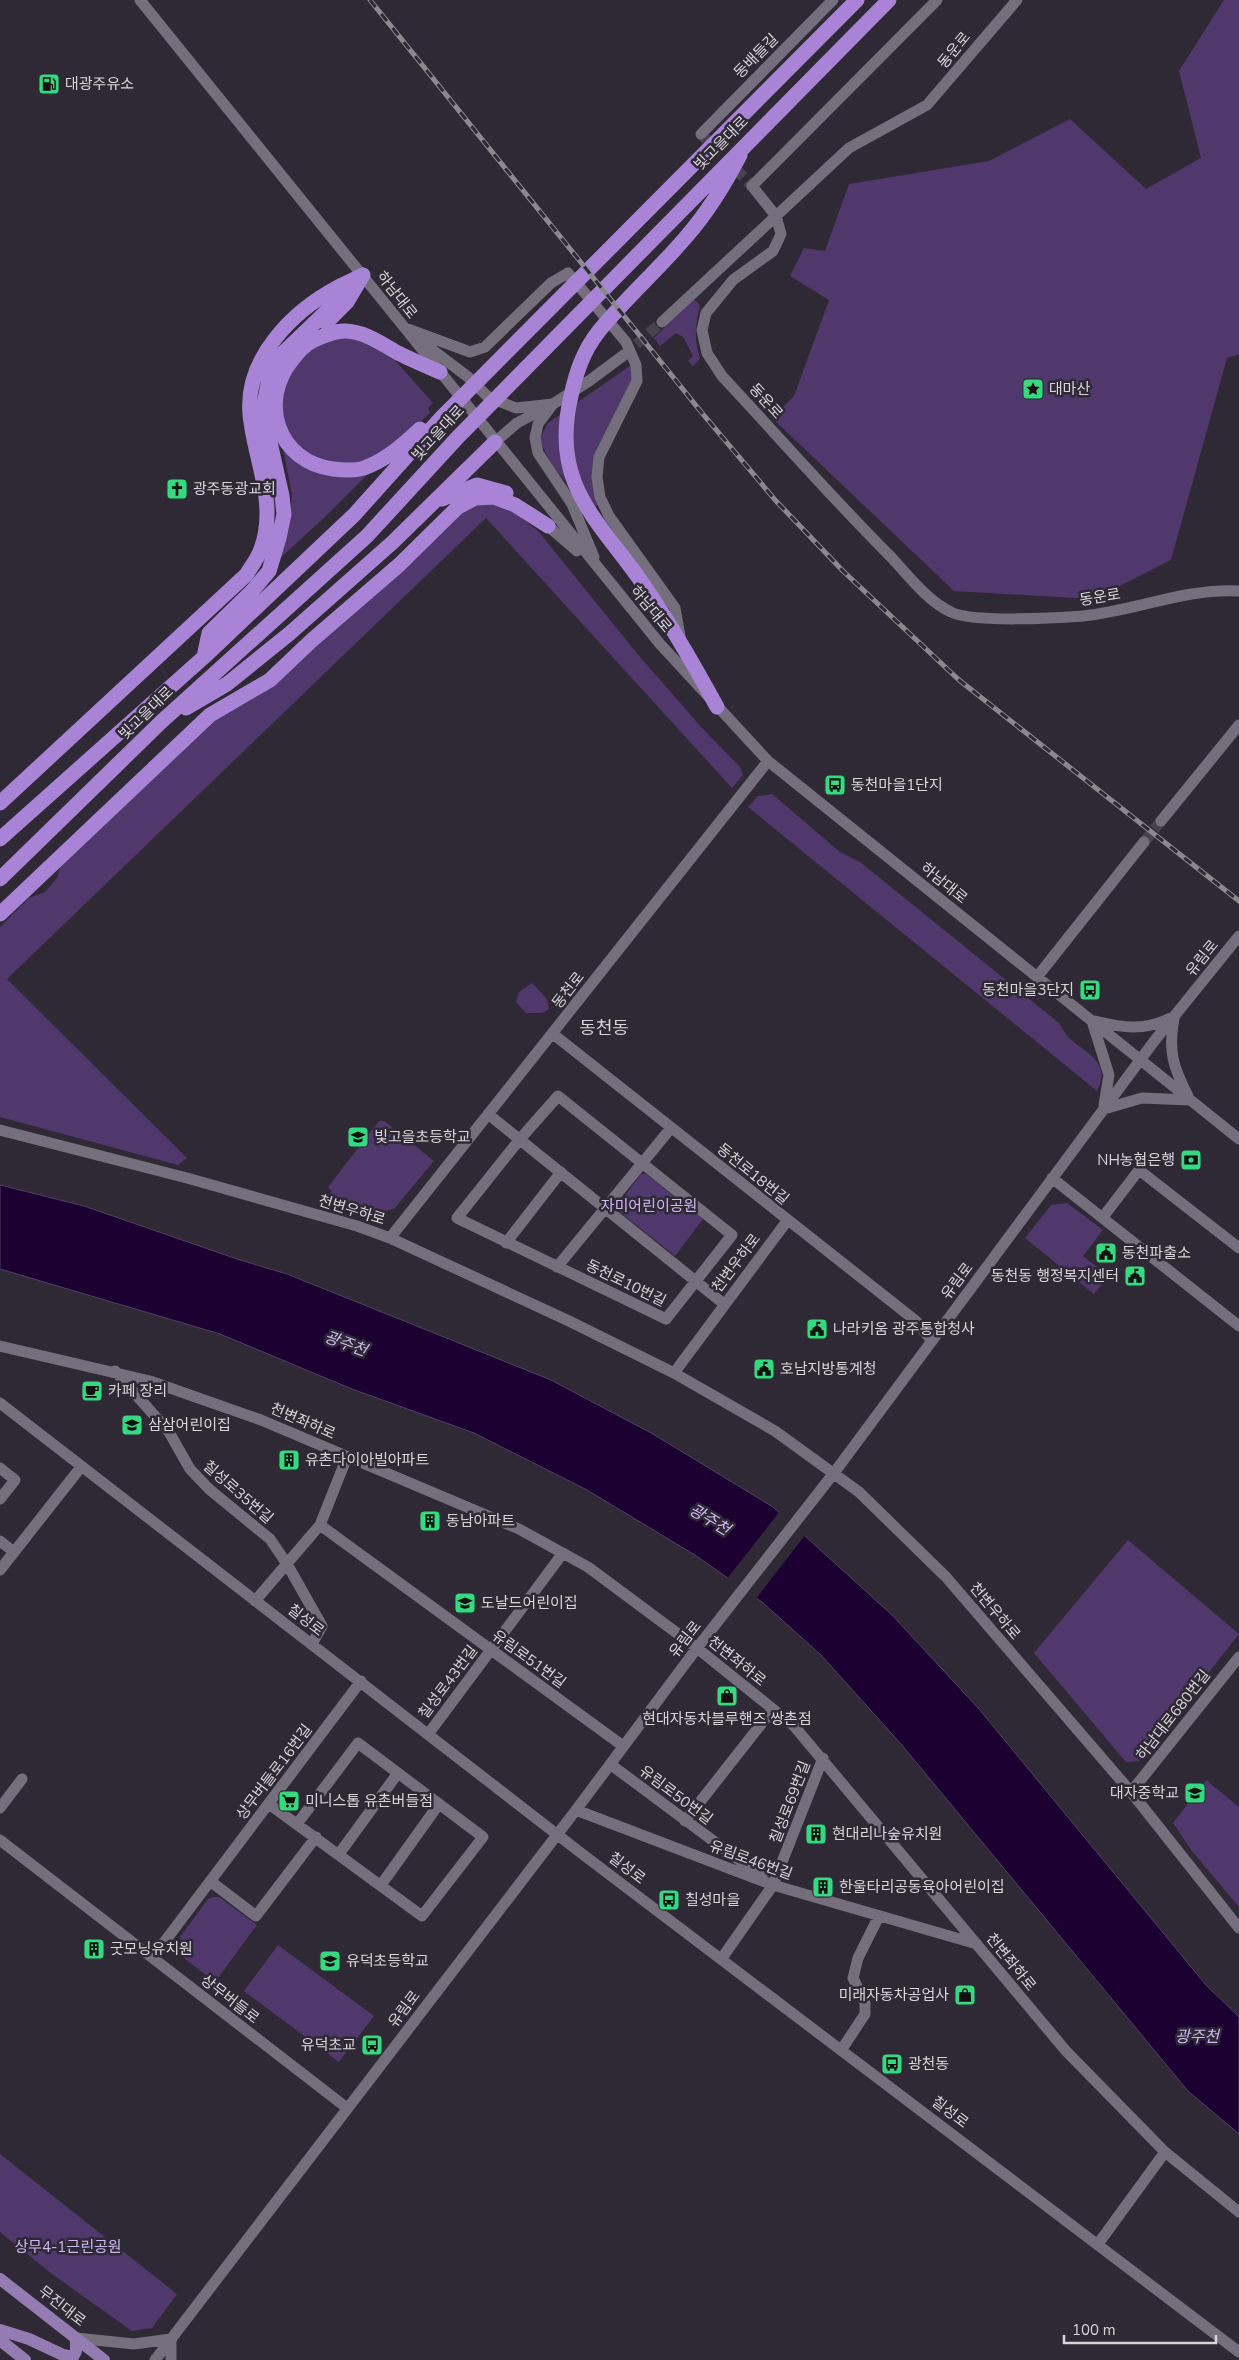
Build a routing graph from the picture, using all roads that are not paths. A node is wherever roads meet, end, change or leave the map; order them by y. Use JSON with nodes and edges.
{"nodes":[{"id":1,"x":140,"y":0,"type":"edge"},
{"id":2,"x":833,"y":0,"type":"edge"},
{"id":3,"x":857,"y":0,"type":"edge"},
{"id":4,"x":889,"y":0,"type":"edge"},
{"id":5,"x":937,"y":0,"type":"edge"},
{"id":6,"x":1017,"y":0,"type":"edge"},
{"id":7,"x":701,"y":134,"type":"dead end"},
{"id":8,"x":747,"y":142,"type":"junction"},
{"id":9,"x":776,"y":216,"type":"junction"},
{"id":10,"x":363,"y":275,"type":"junction"},
{"id":11,"x":338,"y":287,"type":"junction"},
{"id":12,"x":662,"y":322,"type":"tunnel mouth"},
{"id":13,"x":404,"y":328,"type":"junction"},
{"id":14,"x":303,"y":345,"type":"junction"},
{"id":15,"x":624,"y":354,"type":"tunnel mouth"},
{"id":16,"x":440,"y":372,"type":"junction"},
{"id":17,"x":552,"y":404,"type":"junction"},
{"id":18,"x":441,"y":418,"type":"junction"},
{"id":19,"x":495,"y":442,"type":"junction"},
{"id":20,"x":434,"y":502,"type":"junction"},
{"id":21,"x":548,"y":526,"type":"junction"},
{"id":22,"x":599,"y":570,"type":"junction"},
{"id":23,"x":1239,"y":591,"type":"edge"},
{"id":24,"x":682,"y":642,"type":"junction"},
{"id":25,"x":204,"y":657,"type":"junction"},
{"id":26,"x":717,"y":707,"type":"junction"},
{"id":27,"x":161,"y":722,"type":"junction"},
{"id":28,"x":1239,"y":725,"type":"edge"},
{"id":29,"x":768,"y":761,"type":"junction"},
{"id":30,"x":0,"y":803,"type":"edge"},
{"id":31,"x":1162,"y":821,"type":"tunnel mouth"},
{"id":32,"x":0,"y":840,"type":"edge"},
{"id":33,"x":1144,"y":842,"type":"tunnel mouth"},
{"id":34,"x":0,"y":879,"type":"edge"},
{"id":35,"x":0,"y":914,"type":"edge"},
{"id":36,"x":1239,"y":936,"type":"edge"},
{"id":37,"x":1037,"y":977,"type":"junction"},
{"id":38,"x":1174,"y":1017,"type":"junction"},
{"id":39,"x":1091,"y":1020,"type":"junction"},
{"id":40,"x":553,"y":1034,"type":"junction"},
{"id":41,"x":1140,"y":1060,"type":"junction"},
{"id":42,"x":1190,"y":1100,"type":"junction"},
{"id":43,"x":1104,"y":1109,"type":"junction"},
{"id":44,"x":488,"y":1114,"type":"junction"},
{"id":45,"x":671,"y":1128,"type":"junction"},
{"id":46,"x":0,"y":1130,"type":"edge"},
{"id":47,"x":520,"y":1139,"type":"junction"},
{"id":48,"x":1239,"y":1139,"type":"edge"},
{"id":49,"x":642,"y":1164,"type":"junction"},
{"id":50,"x":561,"y":1172,"type":"junction"},
{"id":51,"x":1052,"y":1178,"type":"junction"},
{"id":52,"x":605,"y":1207,"type":"junction"},
{"id":53,"x":1103,"y":1217,"type":"junction"},
{"id":54,"x":787,"y":1221,"type":"junction"},
{"id":55,"x":390,"y":1238,"type":"junction"},
{"id":56,"x":506,"y":1242,"type":"junction"},
{"id":57,"x":1239,"y":1248,"type":"edge"},
{"id":58,"x":557,"y":1267,"type":"junction"},
{"id":59,"x":696,"y":1282,"type":"junction"},
{"id":60,"x":724,"y":1304,"type":"junction"},
{"id":61,"x":1239,"y":1326,"type":"edge"},
{"id":62,"x":932,"y":1341,"type":"junction"},
{"id":63,"x":0,"y":1346,"type":"edge"},
{"id":64,"x":115,"y":1371,"type":"junction"},
{"id":65,"x":674,"y":1373,"type":"junction"},
{"id":66,"x":0,"y":1403,"type":"edge"},
{"id":67,"x":347,"y":1457,"type":"junction"},
{"id":68,"x":81,"y":1467,"type":"junction"},
{"id":69,"x":0,"y":1468,"type":"edge"},
{"id":70,"x":834,"y":1473,"type":"junction"},
{"id":71,"x":0,"y":1499,"type":"edge"},
{"id":72,"x":320,"y":1525,"type":"junction"},
{"id":73,"x":0,"y":1541,"type":"edge"},
{"id":74,"x":14,"y":1552,"type":"junction"},
{"id":75,"x":563,"y":1553,"type":"junction"},
{"id":76,"x":287,"y":1564,"type":"junction"},
{"id":77,"x":0,"y":1570,"type":"edge"},
{"id":78,"x":255,"y":1601,"type":"junction"},
{"id":79,"x":312,"y":1644,"type":"junction"},
{"id":80,"x":701,"y":1644,"type":"junction"},
{"id":81,"x":491,"y":1650,"type":"junction"},
{"id":82,"x":1239,"y":1657,"type":"edge"},
{"id":83,"x":361,"y":1681,"type":"junction"},
{"id":84,"x":773,"y":1709,"type":"junction"},
{"id":85,"x":429,"y":1733,"type":"junction"},
{"id":86,"x":624,"y":1746,"type":"junction"},
{"id":87,"x":823,"y":1758,"type":"junction"},
{"id":88,"x":610,"y":1764,"type":"junction"},
{"id":89,"x":398,"y":1772,"type":"junction"},
{"id":90,"x":22,"y":1779,"type":"dead end"},
{"id":91,"x":1131,"y":1792,"type":"junction"},
{"id":92,"x":269,"y":1804,"type":"junction"},
{"id":93,"x":439,"y":1804,"type":"junction"},
{"id":94,"x":0,"y":1808,"type":"edge"},
{"id":95,"x":576,"y":1810,"type":"junction"},
{"id":96,"x":685,"y":1821,"type":"junction"},
{"id":97,"x":297,"y":1824,"type":"junction"},
{"id":98,"x":557,"y":1834,"type":"junction"},
{"id":99,"x":316,"y":1837,"type":"junction"},
{"id":100,"x":0,"y":1840,"type":"edge"},
{"id":101,"x":339,"y":1854,"type":"junction"},
{"id":102,"x":210,"y":1881,"type":"junction"},
{"id":103,"x":381,"y":1885,"type":"junction"},
{"id":104,"x":773,"y":1886,"type":"junction"},
{"id":105,"x":879,"y":1916,"type":"junction"},
{"id":106,"x":1239,"y":1928,"type":"edge"},
{"id":107,"x":978,"y":1944,"type":"junction"},
{"id":108,"x":153,"y":1958,"type":"junction"},
{"id":109,"x":722,"y":1958,"type":"junction"},
{"id":110,"x":842,"y":2049,"type":"junction"},
{"id":111,"x":347,"y":2108,"type":"junction"},
{"id":112,"x":1165,"y":2152,"type":"junction"},
{"id":113,"x":1239,"y":2212,"type":"edge"},
{"id":114,"x":1098,"y":2244,"type":"junction"},
{"id":115,"x":0,"y":2279,"type":"edge"},
{"id":116,"x":0,"y":2330,"type":"edge"},
{"id":117,"x":76,"y":2338,"type":"junction"},
{"id":118,"x":171,"y":2339,"type":"junction"},
{"id":119,"x":0,"y":2340,"type":"edge"},
{"id":120,"x":1239,"y":2352,"type":"edge"},
{"id":121,"x":25,"y":2360,"type":"edge"},
{"id":122,"x":104,"y":2360,"type":"edge"},
{"id":123,"x":155,"y":2360,"type":"edge"},
{"id":124,"x":171,"y":2360,"type":"edge"}],
"edges":[{"from":1,"to":10,"type":"street","name":"하남대로"},
{"from":2,"to":7,"type":"street","name":"동배들길"},
{"from":3,"to":18,"type":"highway","name":"빛고을대로"},
{"from":4,"to":8,"type":"highway","name":"빛고을대로"},
{"from":5,"to":9,"type":"street"},
{"from":6,"to":9,"type":"street","name":"동운로"},
{"from":8,"to":24,"type":"highway"},
{"from":8,"to":27,"type":"highway","name":"빛고을대로"},
{"from":9,"to":12,"type":"street"},
{"from":9,"to":23,"type":"street","name":"동운로"},
{"from":10,"to":11,"type":"highway"},
{"from":10,"to":13,"type":"street","name":"하남대로"},
{"from":10,"to":14,"type":"highway"},
{"from":11,"to":25,"type":"highway"},
{"from":11,"to":30,"type":"highway"},
{"from":13,"to":16,"type":"street","name":"하남대로"},
{"from":13,"to":17,"type":"street"},
{"from":13,"to":24,"type":"street"},
{"from":14,"to":16,"type":"highway"},
{"from":14,"to":18,"type":"highway"},
{"from":15,"to":17,"type":"street"},
{"from":16,"to":19,"type":"street","name":"하남대로"},
{"from":17,"to":19,"type":"street"},
{"from":17,"to":22,"type":"street"},
{"from":18,"to":25,"type":"highway","name":"빛고을대로"},
{"from":19,"to":20,"type":"highway"},
{"from":19,"to":22,"type":"street","name":"하남대로"},
{"from":20,"to":21,"type":"highway"},
{"from":20,"to":27,"type":"highway"},
{"from":21,"to":22,"type":"street"},
{"from":21,"to":35,"type":"highway"},
{"from":22,"to":26,"type":"street","name":"하남대로"},
{"from":24,"to":26,"type":"highway"},
{"from":25,"to":32,"type":"highway","name":"빛고을대로"},
{"from":26,"to":29,"type":"street","name":"하남대로"},
{"from":27,"to":34,"type":"highway","name":"빛고을대로"},
{"from":28,"to":31,"type":"street"},
{"from":29,"to":37,"type":"street","name":"하남대로"},
{"from":29,"to":40,"type":"street","name":"동천로"},
{"from":33,"to":37,"type":"street"},
{"from":36,"to":38,"type":"street","name":"유림로"},
{"from":37,"to":39,"type":"street","name":"하남대로"},
{"from":38,"to":39,"type":"street"},
{"from":38,"to":41,"type":"street","name":"유림로"},
{"from":38,"to":42,"type":"street"},
{"from":39,"to":41,"type":"street","name":"하남대로"},
{"from":39,"to":43,"type":"street"},
{"from":40,"to":44,"type":"street","name":"동천로"},
{"from":40,"to":45,"type":"street","name":"동천로18번길"},
{"from":41,"to":42,"type":"street","name":"하남대로"},
{"from":41,"to":43,"type":"street","name":"유림로"},
{"from":42,"to":43,"type":"street"},
{"from":42,"to":48,"type":"street","name":"하남대로"},
{"from":43,"to":51,"type":"street","name":"유림로"},
{"from":44,"to":47,"type":"street"},
{"from":44,"to":55,"type":"street","name":"동천로"},
{"from":45,"to":49,"type":"street","name":"동천로10번길"},
{"from":45,"to":54,"type":"street","name":"동천로18번길"},
{"from":46,"to":55,"type":"street","name":"천변우하로"},
{"from":47,"to":49,"type":"street","name":"동천로10번길"},
{"from":47,"to":50,"type":"street"},
{"from":47,"to":56,"type":"street","name":"동천로10번길"},
{"from":49,"to":52,"type":"street","name":"동천로10번길"},
{"from":49,"to":59,"type":"street","name":"동천로10번길"},
{"from":50,"to":52,"type":"street"},
{"from":50,"to":56,"type":"street"},
{"from":51,"to":53,"type":"street"},
{"from":51,"to":62,"type":"street","name":"유림로"},
{"from":52,"to":58,"type":"street","name":"동천로10번길"},
{"from":52,"to":59,"type":"street"},
{"from":53,"to":57,"type":"street"},
{"from":53,"to":61,"type":"street"},
{"from":54,"to":60,"type":"street","name":"천변우하로"},
{"from":54,"to":62,"type":"street","name":"동천로18번길"},
{"from":55,"to":65,"type":"street","name":"천변우하로"},
{"from":56,"to":58,"type":"street","name":"동천로10번길"},
{"from":58,"to":59,"type":"street","name":"동천로10번길"},
{"from":59,"to":60,"type":"street"},
{"from":60,"to":65,"type":"street","name":"천변우하로"},
{"from":62,"to":70,"type":"street","name":"유림로"},
{"from":63,"to":64,"type":"street","name":"천변좌하로"},
{"from":64,"to":67,"type":"street","name":"천변좌하로"},
{"from":64,"to":76,"type":"street","name":"칠성로35번길"},
{"from":65,"to":70,"type":"street","name":"천변우하로"},
{"from":66,"to":68,"type":"street","name":"칠성로"},
{"from":67,"to":72,"type":"street"},
{"from":67,"to":75,"type":"street","name":"천변좌하로"},
{"from":68,"to":74,"type":"street"},
{"from":68,"to":78,"type":"street","name":"칠성로"},
{"from":69,"to":71,"type":"street"},
{"from":70,"to":80,"type":"street","name":"유림로"},
{"from":70,"to":91,"type":"street","name":"천변우하로"},
{"from":72,"to":76,"type":"street"},
{"from":72,"to":81,"type":"street","name":"유림로51번길"},
{"from":73,"to":74,"type":"street"},
{"from":74,"to":77,"type":"street"},
{"from":75,"to":80,"type":"street","name":"천변좌하로"},
{"from":75,"to":81,"type":"street","name":"칠성로43번길"},
{"from":76,"to":78,"type":"street"},
{"from":76,"to":79,"type":"street","name":"칠성로35번길"},
{"from":78,"to":79,"type":"street","name":"칠성로"},
{"from":79,"to":83,"type":"street","name":"칠성로"},
{"from":80,"to":84,"type":"street","name":"천변좌하로"},
{"from":80,"to":86,"type":"street","name":"유림로"},
{"from":81,"to":85,"type":"street","name":"칠성로43번길"},
{"from":81,"to":86,"type":"street","name":"유림로51번길"},
{"from":82,"to":91,"type":"street","name":"하남대로680번길"},
{"from":83,"to":85,"type":"street","name":"칠성로"},
{"from":83,"to":92,"type":"street","name":"상무버들로16번길"},
{"from":84,"to":87,"type":"street","name":"천변좌하로"},
{"from":84,"to":96,"type":"street"},
{"from":85,"to":98,"type":"street","name":"칠성로"},
{"from":86,"to":88,"type":"street","name":"유림로"},
{"from":87,"to":104,"type":"street","name":"칠성로69번길"},
{"from":87,"to":107,"type":"street","name":"천변좌하로"},
{"from":88,"to":95,"type":"street","name":"유림로"},
{"from":88,"to":96,"type":"street","name":"유림로50번길"},
{"from":89,"to":93,"type":"street"},
{"from":89,"to":97,"type":"street"},
{"from":89,"to":101,"type":"street"},
{"from":90,"to":94,"type":"street"},
{"from":91,"to":106,"type":"street","name":"천변우하로"},
{"from":92,"to":97,"type":"street"},
{"from":92,"to":102,"type":"street","name":"상무버들로16번길"},
{"from":93,"to":103,"type":"street"},
{"from":93,"to":103,"type":"street"},
{"from":95,"to":98,"type":"street","name":"유림로"},
{"from":95,"to":104,"type":"street","name":"유림로46번길"},
{"from":96,"to":104,"type":"street","name":"유림로50번길"},
{"from":97,"to":99,"type":"street"},
{"from":98,"to":109,"type":"street","name":"칠성로"},
{"from":98,"to":111,"type":"street","name":"유림로"},
{"from":99,"to":101,"type":"street"},
{"from":99,"to":102,"type":"street"},
{"from":100,"to":108,"type":"street","name":"상무버들로"},
{"from":101,"to":103,"type":"street"},
{"from":102,"to":108,"type":"street","name":"상무버들로16번길"},
{"from":104,"to":105,"type":"street","name":"유림로46번길"},
{"from":104,"to":109,"type":"street","name":"칠성로69번길"},
{"from":105,"to":107,"type":"street","name":"유림로46번길"},
{"from":105,"to":110,"type":"street"},
{"from":107,"to":112,"type":"street","name":"천변좌하로"},
{"from":108,"to":111,"type":"street","name":"상무버들로"},
{"from":109,"to":110,"type":"street","name":"칠성로"},
{"from":110,"to":114,"type":"street","name":"칠성로"},
{"from":111,"to":118,"type":"street","name":"유림로"},
{"from":112,"to":113,"type":"street","name":"천변좌하로"},
{"from":112,"to":114,"type":"street"},
{"from":114,"to":120,"type":"street","name":"칠성로"},
{"from":115,"to":117,"type":"main road","name":"무진대로"},
{"from":116,"to":117,"type":"main road"},
{"from":117,"to":118,"type":"street"},
{"from":117,"to":122,"type":"main road","name":"무진대로"},
{"from":118,"to":123,"type":"street","name":"유림로"},
{"from":118,"to":124,"type":"street"},
{"from":119,"to":121,"type":"main road"}]}
